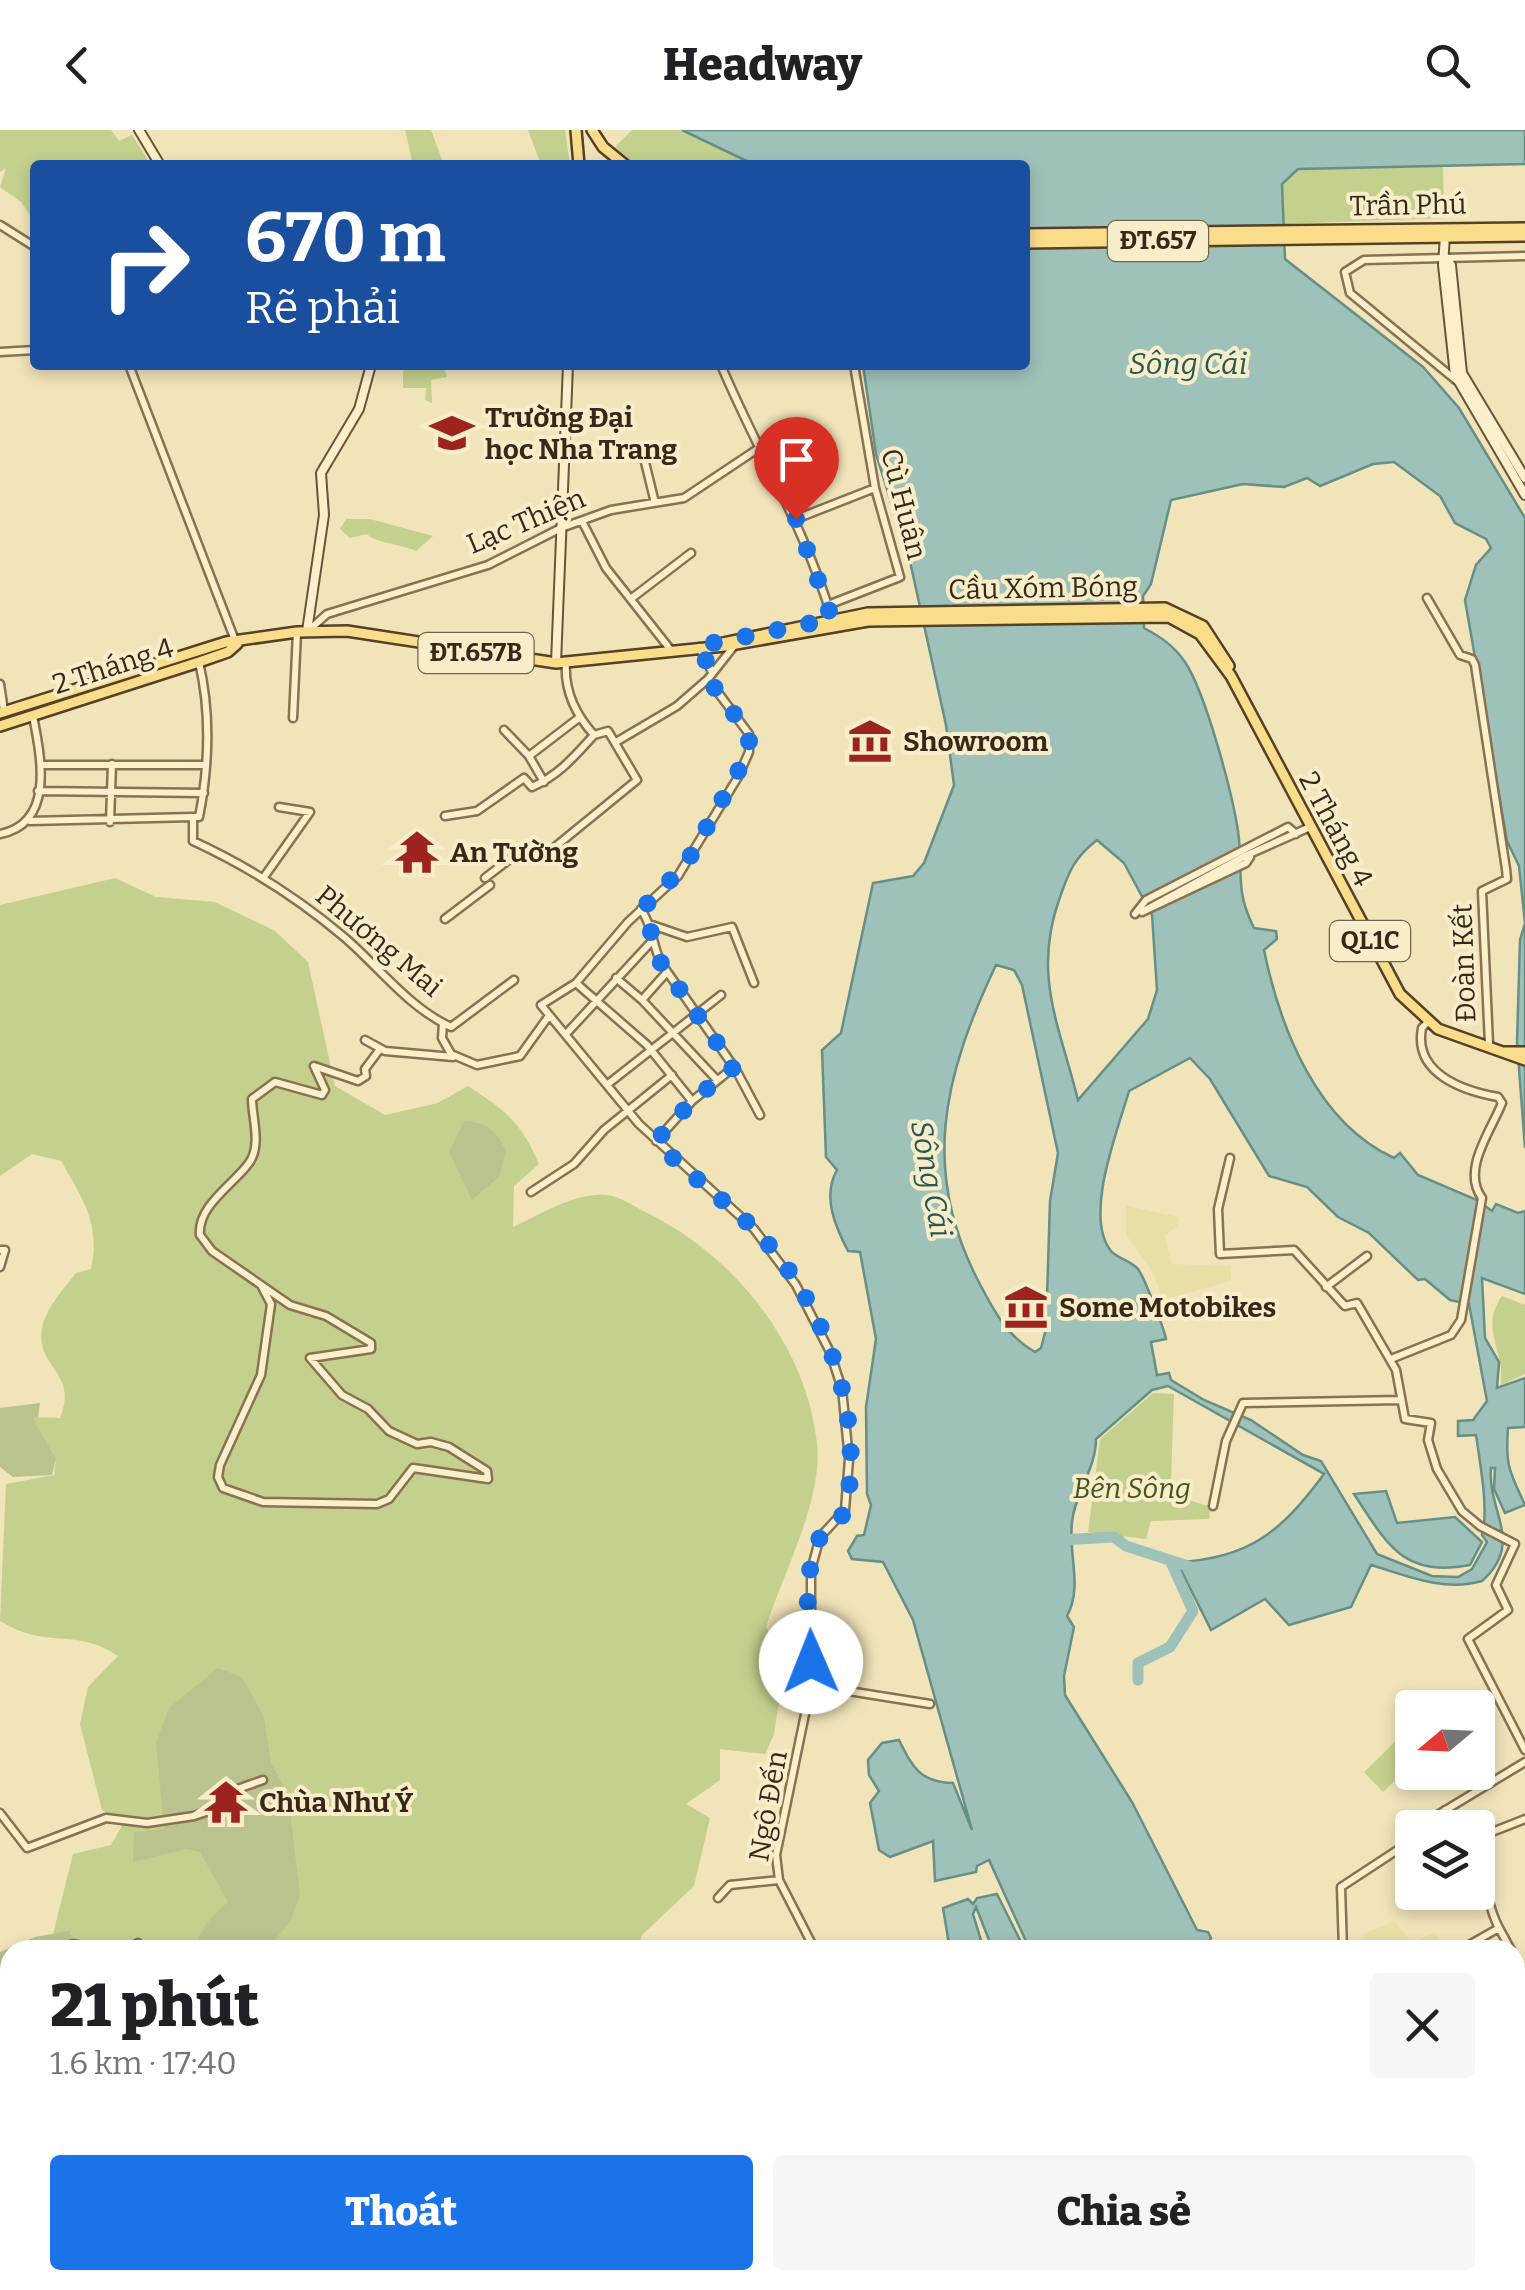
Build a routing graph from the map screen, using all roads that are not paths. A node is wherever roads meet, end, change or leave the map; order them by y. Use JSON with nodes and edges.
{"nodes":[{"id":1,"x":139,"y":130,"type":"edge"},
{"id":2,"x":576,"y":130,"type":"edge"},
{"id":3,"x":594,"y":130,"type":"edge"},
{"id":4,"x":606,"y":150,"type":"junction"},
{"id":5,"x":157,"y":160,"type":"edge"},
{"id":6,"x":579,"y":160,"type":"edge"},
{"id":7,"x":580,"y":160,"type":"edge"},
{"id":8,"x":610,"y":160,"type":"edge"},
{"id":9,"x":620,"y":160,"type":"edge"},
{"id":10,"x":622,"y":160,"type":"edge"},
{"id":11,"x":0,"y":225,"type":"edge"},
{"id":12,"x":1525,"y":228,"type":"edge"},
{"id":13,"x":1445,"y":231,"type":"junction"},
{"id":14,"x":1030,"y":234,"type":"edge"},
{"id":15,"x":1291,"y":234,"type":"junction"},
{"id":16,"x":1525,"y":236,"type":"edge"},
{"id":17,"x":1030,"y":243,"type":"edge"},
{"id":18,"x":30,"y":245,"type":"edge"},
{"id":19,"x":1525,"y":256,"type":"edge"},
{"id":20,"x":1446,"y":258,"type":"junction"},
{"id":21,"x":30,"y":350,"type":"edge"},
{"id":22,"x":0,"y":352,"type":"edge"},
{"id":23,"x":131,"y":370,"type":"edge"},
{"id":24,"x":370,"y":370,"type":"edge"},
{"id":25,"x":568,"y":370,"type":"edge"},
{"id":26,"x":723,"y":370,"type":"edge"},
{"id":27,"x":855,"y":370,"type":"edge"},
{"id":28,"x":1461,"y":380,"type":"junction"},
{"id":29,"x":759,"y":448,"type":"junction"},
{"id":30,"x":644,"y":458,"type":"dead end"},
{"id":31,"x":1525,"y":478,"type":"edge"},
{"id":32,"x":875,"y":488,"type":"junction"},
{"id":33,"x":1525,"y":495,"type":"edge"},
{"id":34,"x":655,"y":504,"type":"junction"},
{"id":35,"x":796,"y":519,"type":"junction"},
{"id":36,"x":582,"y":521,"type":"junction"},
{"id":37,"x":561,"y":528,"type":"junction"},
{"id":38,"x":691,"y":553,"type":"dead end"},
{"id":39,"x":632,"y":598,"type":"junction"},
{"id":40,"x":1427,"y":598,"type":"dead end"},
{"id":41,"x":828,"y":605,"type":"junction"},
{"id":42,"x":868,"y":618,"type":"junction"},
{"id":43,"x":832,"y":619,"type":"junction"},
{"id":44,"x":302,"y":631,"type":"junction"},
{"id":45,"x":1208,"y":637,"type":"joint"},
{"id":46,"x":237,"y":644,"type":"junction"},
{"id":47,"x":718,"y":644,"type":"junction"},
{"id":48,"x":735,"y":645,"type":"junction"},
{"id":49,"x":698,"y":646,"type":"junction"},
{"id":50,"x":670,"y":649,"type":"junction"},
{"id":51,"x":199,"y":662,"type":"junction"},
{"id":52,"x":560,"y":662,"type":"junction"},
{"id":53,"x":710,"y":676,"type":"junction"},
{"id":54,"x":0,"y":684,"type":"edge"},
{"id":55,"x":2,"y":712,"type":"edge"},
{"id":56,"x":33,"y":716,"type":"junction"},
{"id":57,"x":580,"y":716,"type":"junction"},
{"id":58,"x":293,"y":718,"type":"dead end"},
{"id":59,"x":0,"y":726,"type":"edge"},
{"id":60,"x":504,"y":730,"type":"dead end"},
{"id":61,"x":594,"y":734,"type":"junction"},
{"id":62,"x":616,"y":742,"type":"junction"},
{"id":63,"x":529,"y":756,"type":"junction"},
{"id":64,"x":112,"y":764,"type":"junction"},
{"id":65,"x":43,"y":765,"type":"junction"},
{"id":66,"x":206,"y":765,"type":"junction"},
{"id":67,"x":1280,"y":772,"type":"joint"},
{"id":68,"x":544,"y":782,"type":"junction"},
{"id":69,"x":38,"y":791,"type":"junction"},
{"id":70,"x":111,"y":792,"type":"junction"},
{"id":71,"x":204,"y":793,"type":"junction"},
{"id":72,"x":279,"y":806,"type":"dead end"},
{"id":73,"x":445,"y":816,"type":"dead end"},
{"id":74,"x":192,"y":817,"type":"junction"},
{"id":75,"x":30,"y":821,"type":"junction"},
{"id":76,"x":110,"y":822,"type":"junction"},
{"id":77,"x":1310,"y":828,"type":"junction"},
{"id":78,"x":0,"y":834,"type":"edge"},
{"id":79,"x":1296,"y":834,"type":"junction"},
{"id":80,"x":264,"y":877,"type":"junction"},
{"id":81,"x":642,"y":909,"type":"junction"},
{"id":82,"x":445,"y":919,"type":"dead end"},
{"id":83,"x":652,"y":925,"type":"junction"},
{"id":84,"x":652,"y":941,"type":"junction"},
{"id":85,"x":667,"y":972,"type":"junction"},
{"id":86,"x":616,"y":978,"type":"junction"},
{"id":87,"x":514,"y":980,"type":"dead end"},
{"id":88,"x":576,"y":983,"type":"junction"},
{"id":89,"x":754,"y":983,"type":"dead end"},
{"id":90,"x":721,"y":995,"type":"dead end"},
{"id":91,"x":596,"y":1000,"type":"junction"},
{"id":92,"x":642,"y":1000,"type":"junction"},
{"id":93,"x":697,"y":1015,"type":"junction"},
{"id":94,"x":548,"y":1016,"type":"junction"},
{"id":95,"x":1428,"y":1022,"type":"junction"},
{"id":96,"x":443,"y":1023,"type":"junction"},
{"id":97,"x":674,"y":1032,"type":"junction"},
{"id":98,"x":566,"y":1034,"type":"junction"},
{"id":99,"x":366,"y":1040,"type":"dead end"},
{"id":100,"x":1489,"y":1044,"type":"dead end"},
{"id":101,"x":380,"y":1049,"type":"junction"},
{"id":102,"x":651,"y":1050,"type":"junction"},
{"id":103,"x":1525,"y":1052,"type":"edge"},
{"id":104,"x":1507,"y":1054,"type":"junction"},
{"id":105,"x":454,"y":1057,"type":"junction"},
{"id":106,"x":1525,"y":1060,"type":"edge"},
{"id":107,"x":734,"y":1067,"type":"junction"},
{"id":108,"x":672,"y":1075,"type":"junction"},
{"id":109,"x":717,"y":1080,"type":"junction"},
{"id":110,"x":608,"y":1084,"type":"junction"},
{"id":111,"x":692,"y":1101,"type":"junction"},
{"id":112,"x":628,"y":1110,"type":"junction"},
{"id":113,"x":760,"y":1115,"type":"dead end"},
{"id":114,"x":656,"y":1141,"type":"junction"},
{"id":115,"x":1230,"y":1158,"type":"dead end"},
{"id":116,"x":531,"y":1192,"type":"dead end"},
{"id":117,"x":3,"y":1250,"type":"edge"},
{"id":118,"x":1367,"y":1256,"type":"dead end"},
{"id":119,"x":0,"y":1268,"type":"edge"},
{"id":120,"x":261,"y":1285,"type":"junction"},
{"id":121,"x":1326,"y":1288,"type":"junction"},
{"id":122,"x":1391,"y":1359,"type":"junction"},
{"id":123,"x":1400,"y":1400,"type":"junction"},
{"id":124,"x":1212,"y":1506,"type":"dead end"},
{"id":125,"x":811,"y":1684,"type":"junction"},
{"id":126,"x":930,"y":1704,"type":"dead end"},
{"id":127,"x":1525,"y":1750,"type":"edge"},
{"id":128,"x":1525,"y":1762,"type":"edge"},
{"id":129,"x":264,"y":1780,"type":"dead end"},
{"id":130,"x":1445,"y":1810,"type":"edge"},
{"id":131,"x":0,"y":1814,"type":"edge"},
{"id":132,"x":1525,"y":1820,"type":"edge"},
{"id":133,"x":1495,"y":1831,"type":"edge"},
{"id":134,"x":1395,"y":1851,"type":"edge"},
{"id":135,"x":779,"y":1880,"type":"junction"},
{"id":136,"x":718,"y":1898,"type":"dead end"},
{"id":137,"x":1489,"y":1910,"type":"edge"},
{"id":138,"x":1499,"y":1928,"type":"junction"},
{"id":139,"x":810,"y":1940,"type":"edge"},
{"id":140,"x":1343,"y":1940,"type":"edge"},
{"id":141,"x":1478,"y":1940,"type":"edge"},
{"id":142,"x":1505,"y":1940,"type":"edge"}],
"edges":[{"from":1,"to":5,"type":"street"},
{"from":2,"to":6,"type":"main road"},
{"from":3,"to":4,"type":"main road"},
{"from":3,"to":10,"type":"main road"},
{"from":4,"to":7,"type":"main road"},
{"from":4,"to":8,"type":"main road"},
{"from":4,"to":9,"type":"main road"},
{"from":11,"to":18,"type":"street"},
{"from":12,"to":13,"type":"main road","name":"Trần Phú","number":"ĐT.657"},
{"from":13,"to":15,"type":"main road","name":"Trần Phú","number":"ĐT.657"},
{"from":13,"to":16,"type":"main road","name":"Trần Phú","number":"ĐT.657"},
{"from":13,"to":20,"type":"street"},
{"from":14,"to":15,"type":"main road","number":"ĐT.657"},
{"from":15,"to":17,"type":"main road","number":"ĐT.657"},
{"from":19,"to":20,"type":"street"},
{"from":20,"to":28,"type":"street"},
{"from":20,"to":28,"type":"street"},
{"from":21,"to":22,"type":"street"},
{"from":23,"to":46,"type":"street"},
{"from":24,"to":44,"type":"street"},
{"from":25,"to":37,"type":"street"},
{"from":26,"to":29,"type":"street"},
{"from":27,"to":32,"type":"street","name":"Cù Huân"},
{"from":28,"to":31,"type":"street"},
{"from":28,"to":33,"type":"street"},
{"from":29,"to":34,"type":"street","name":"Lạc Thiện"},
{"from":29,"to":35,"type":"street"},
{"from":30,"to":34,"type":"street"},
{"from":32,"to":35,"type":"street"},
{"from":32,"to":41,"type":"street","name":"Cù Huân"},
{"from":34,"to":36,"type":"street","name":"Lạc Thiện"},
{"from":35,"to":41,"type":"street"},
{"from":36,"to":37,"type":"street","name":"Lạc Thiện"},
{"from":36,"to":39,"type":"street"},
{"from":37,"to":44,"type":"street","name":"Lạc Thiện"},
{"from":37,"to":52,"type":"street"},
{"from":38,"to":39,"type":"street"},
{"from":39,"to":50,"type":"street"},
{"from":40,"to":100,"type":"street","name":"Đoàn Kết"},
{"from":41,"to":43,"type":"street"},
{"from":42,"to":43,"type":"main road","name":"2 Tháng 4","number":"ĐT.657B"},
{"from":42,"to":45,"type":"main road","name":"Cầu Xóm Bóng","number":"ĐT.657B"},
{"from":42,"to":48,"type":"main road","name":"2 Tháng 4","number":"ĐT.657B"},
{"from":43,"to":47,"type":"main road","name":"2 Tháng 4","number":"ĐT.657B"},
{"from":44,"to":46,"type":"main road","name":"2 Tháng 4","number":"ĐT.657B"},
{"from":44,"to":52,"type":"main road","name":"2 Tháng 4","number":"ĐT.657B"},
{"from":44,"to":58,"type":"street"},
{"from":45,"to":67,"type":"main road","name":"2 Tháng 4","number":"ĐT.657B"},
{"from":46,"to":51,"type":"main road","name":"2 Tháng 4","number":"ĐT.657B"},
{"from":46,"to":55,"type":"main road","name":"2 Tháng 4","number":"ĐT.657B"},
{"from":47,"to":48,"type":"main road","name":"2 Tháng 4","number":"ĐT.657B"},
{"from":47,"to":49,"type":"main road","name":"2 Tháng 4","number":"ĐT.657B"},
{"from":48,"to":53,"type":"street"},
{"from":49,"to":50,"type":"main road","name":"2 Tháng 4","number":"ĐT.657B"},
{"from":49,"to":53,"type":"street"},
{"from":50,"to":52,"type":"main road","name":"2 Tháng 4","number":"ĐT.657B"},
{"from":51,"to":56,"type":"main road","name":"2 Tháng 4","number":"ĐT.657B"},
{"from":51,"to":66,"type":"street"},
{"from":52,"to":57,"type":"street"},
{"from":53,"to":62,"type":"street"},
{"from":53,"to":81,"type":"street"},
{"from":54,"to":55,"type":"street"},
{"from":56,"to":59,"type":"main road","name":"2 Tháng 4","number":"ĐT.657B"},
{"from":56,"to":65,"type":"street"},
{"from":57,"to":61,"type":"street"},
{"from":57,"to":63,"type":"street"},
{"from":60,"to":63,"type":"street"},
{"from":61,"to":62,"type":"street"},
{"from":61,"to":68,"type":"street"},
{"from":62,"to":82,"type":"street"},
{"from":63,"to":68,"type":"street"},
{"from":64,"to":65,"type":"street"},
{"from":64,"to":66,"type":"street"},
{"from":64,"to":70,"type":"street"},
{"from":65,"to":69,"type":"street"},
{"from":66,"to":71,"type":"street"},
{"from":67,"to":77,"type":"main road","name":"2 Tháng 4","number":"QL1C"},
{"from":68,"to":73,"type":"street"},
{"from":69,"to":70,"type":"street"},
{"from":69,"to":75,"type":"street"},
{"from":70,"to":71,"type":"street"},
{"from":70,"to":76,"type":"street"},
{"from":71,"to":74,"type":"street"},
{"from":72,"to":80,"type":"street"},
{"from":74,"to":76,"type":"street"},
{"from":74,"to":80,"type":"street","name":"Phương Mai"},
{"from":75,"to":76,"type":"street"},
{"from":75,"to":78,"type":"street"},
{"from":77,"to":79,"type":"street"},
{"from":77,"to":95,"type":"main road","name":"2 Tháng 4","number":"QL1C"},
{"from":79,"to":79,"type":"street"},
{"from":80,"to":96,"type":"street","name":"Phương Mai"},
{"from":81,"to":83,"type":"street"},
{"from":81,"to":88,"type":"street"},
{"from":83,"to":84,"type":"street"},
{"from":83,"to":89,"type":"street"},
{"from":84,"to":85,"type":"street"},
{"from":84,"to":86,"type":"street"},
{"from":85,"to":92,"type":"street"},
{"from":85,"to":93,"type":"street"},
{"from":86,"to":91,"type":"street"},
{"from":86,"to":92,"type":"street"},
{"from":87,"to":96,"type":"street","name":"Phương Mai"},
{"from":88,"to":91,"type":"street"},
{"from":88,"to":94,"type":"street"},
{"from":90,"to":93,"type":"street"},
{"from":91,"to":98,"type":"street"},
{"from":91,"to":102,"type":"street"},
{"from":92,"to":97,"type":"street"},
{"from":93,"to":97,"type":"street"},
{"from":93,"to":107,"type":"street"},
{"from":94,"to":98,"type":"street","name":"Ngô Đến"},
{"from":94,"to":105,"type":"street"},
{"from":95,"to":104,"type":"main road","name":"2 Tháng 4","number":"QL1C"},
{"from":95,"to":122,"type":"street"},
{"from":96,"to":105,"type":"street"},
{"from":97,"to":102,"type":"street"},
{"from":97,"to":109,"type":"street"},
{"from":98,"to":110,"type":"street","name":"Ngô Đến"},
{"from":99,"to":101,"type":"street"},
{"from":101,"to":105,"type":"street"},
{"from":101,"to":120,"type":"street"},
{"from":102,"to":108,"type":"street"},
{"from":102,"to":110,"type":"street"},
{"from":103,"to":104,"type":"main road"},
{"from":104,"to":106,"type":"main road"},
{"from":107,"to":109,"type":"street"},
{"from":107,"to":113,"type":"street"},
{"from":108,"to":111,"type":"street"},
{"from":108,"to":112,"type":"street"},
{"from":109,"to":111,"type":"street"},
{"from":110,"to":112,"type":"street","name":"Ngô Đến"},
{"from":111,"to":114,"type":"street"},
{"from":112,"to":114,"type":"street","name":"Ngô Đến"},
{"from":112,"to":116,"type":"street"},
{"from":114,"to":125,"type":"street","name":"Ngô Đến"},
{"from":115,"to":121,"type":"street"},
{"from":117,"to":119,"type":"street"},
{"from":118,"to":121,"type":"street"},
{"from":120,"to":120,"type":"street"},
{"from":121,"to":122,"type":"street"},
{"from":122,"to":123,"type":"street"},
{"from":123,"to":124,"type":"street"},
{"from":123,"to":127,"type":"street"},
{"from":125,"to":126,"type":"street"},
{"from":125,"to":135,"type":"street","name":"Ngô Đến"},
{"from":128,"to":130,"type":"street"},
{"from":129,"to":131,"type":"street"},
{"from":132,"to":133,"type":"street"},
{"from":134,"to":140,"type":"street"},
{"from":135,"to":136,"type":"street"},
{"from":135,"to":139,"type":"street","name":"Ngô Đến"},
{"from":137,"to":138,"type":"street"},
{"from":138,"to":141,"type":"street"},
{"from":138,"to":142,"type":"street"}]}
